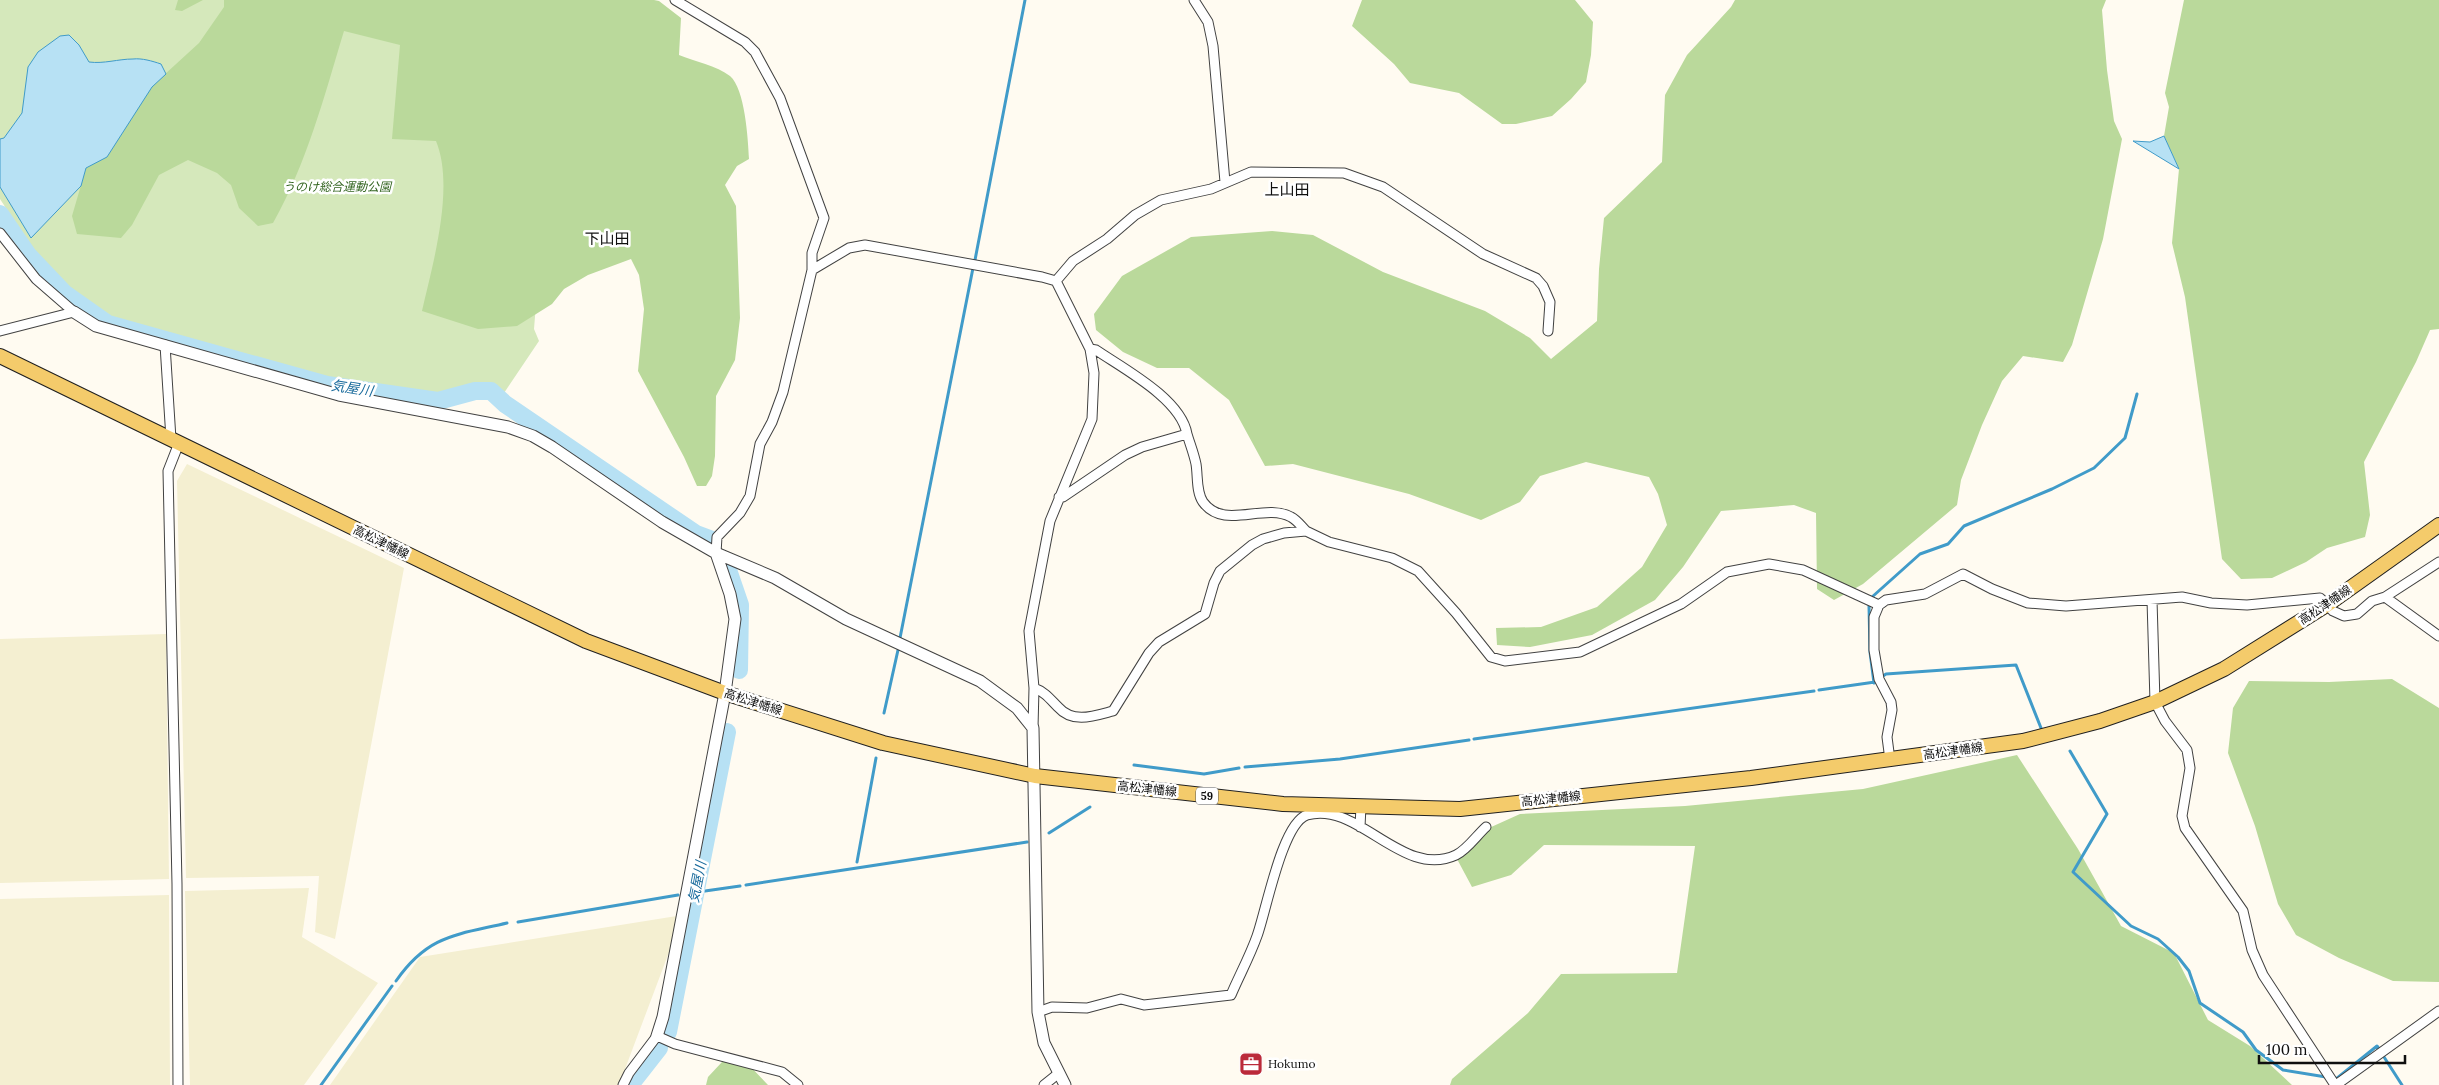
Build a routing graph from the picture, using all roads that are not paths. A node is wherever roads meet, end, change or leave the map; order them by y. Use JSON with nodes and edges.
{"nodes":[{"id":1,"x":675,"y":0,"type":"edge"},
{"id":2,"x":1194,"y":0,"type":"edge"},
{"id":3,"x":1225,"y":182,"type":"junction"},
{"id":4,"x":0,"y":233,"type":"edge"},
{"id":5,"x":812,"y":270,"type":"junction"},
{"id":6,"x":1056,"y":281,"type":"junction"},
{"id":7,"x":74,"y":312,"type":"junction"},
{"id":8,"x":0,"y":331,"type":"edge"},
{"id":9,"x":1548,"y":331,"type":"dead end"},
{"id":10,"x":165,"y":345,"type":"junction"},
{"id":11,"x":1090,"y":349,"type":"junction"},
{"id":12,"x":0,"y":356,"type":"edge"},
{"id":13,"x":1188,"y":434,"type":"junction"},
{"id":14,"x":175,"y":441,"type":"junction"},
{"id":15,"x":1059,"y":497,"type":"junction"},
{"id":16,"x":2439,"y":525,"type":"edge"},
{"id":17,"x":1306,"y":531,"type":"junction"},
{"id":18,"x":716,"y":553,"type":"junction"},
{"id":19,"x":2439,"y":562,"type":"edge"},
{"id":20,"x":2384,"y":597,"type":"junction"},
{"id":21,"x":2152,"y":600,"type":"junction"},
{"id":22,"x":2328,"y":604,"type":"junction"},
{"id":23,"x":1879,"y":605,"type":"junction"},
{"id":24,"x":2439,"y":636,"type":"edge"},
{"id":25,"x":1034,"y":688,"type":"junction"},
{"id":26,"x":725,"y":693,"type":"junction"},
{"id":27,"x":2155,"y":702,"type":"junction"},
{"id":28,"x":1033,"y":728,"type":"junction"},
{"id":29,"x":1890,"y":760,"type":"junction"},
{"id":30,"x":1034,"y":776,"type":"junction"},
{"id":31,"x":1361,"y":806,"type":"junction"},
{"id":32,"x":1360,"y":827,"type":"junction"},
{"id":33,"x":1486,"y":827,"type":"dead end"},
{"id":34,"x":1038,"y":1012,"type":"junction"},
{"id":35,"x":2439,"y":1012,"type":"edge"},
{"id":36,"x":657,"y":1036,"type":"junction"},
{"id":37,"x":1059,"y":1073,"type":"junction"},
{"id":38,"x":178,"y":1085,"type":"edge"},
{"id":39,"x":622,"y":1085,"type":"edge"},
{"id":40,"x":798,"y":1085,"type":"edge"},
{"id":41,"x":1044,"y":1085,"type":"edge"},
{"id":42,"x":1065,"y":1085,"type":"edge"},
{"id":43,"x":2336,"y":1085,"type":"edge"}],
"edges":[{"from":1,"to":5,"type":"street"},
{"from":2,"to":3,"type":"street"},
{"from":3,"to":6,"type":"street"},
{"from":3,"to":9,"type":"street"},
{"from":4,"to":7,"type":"street"},
{"from":5,"to":6,"type":"street"},
{"from":5,"to":18,"type":"street"},
{"from":6,"to":11,"type":"street"},
{"from":7,"to":8,"type":"street"},
{"from":7,"to":10,"type":"street"},
{"from":10,"to":14,"type":"street"},
{"from":10,"to":18,"type":"street"},
{"from":11,"to":13,"type":"street"},
{"from":11,"to":15,"type":"street"},
{"from":12,"to":14,"type":"main road","name":"高松津幡線","number":"59"},
{"from":13,"to":15,"type":"street"},
{"from":13,"to":17,"type":"street"},
{"from":14,"to":26,"type":"main road","name":"高松津幡線","number":"59"},
{"from":14,"to":38,"type":"street"},
{"from":15,"to":25,"type":"street"},
{"from":16,"to":22,"type":"main road","name":"高松津幡線","number":"59"},
{"from":17,"to":23,"type":"street"},
{"from":17,"to":25,"type":"street"},
{"from":18,"to":26,"type":"street"},
{"from":18,"to":28,"type":"street"},
{"from":19,"to":20,"type":"street"},
{"from":20,"to":22,"type":"street"},
{"from":20,"to":24,"type":"street"},
{"from":21,"to":22,"type":"street"},
{"from":21,"to":23,"type":"street"},
{"from":21,"to":27,"type":"street"},
{"from":22,"to":27,"type":"main road","name":"高松津幡線","number":"59"},
{"from":23,"to":29,"type":"street"},
{"from":25,"to":28,"type":"street"},
{"from":26,"to":30,"type":"main road","name":"高松津幡線","number":"59"},
{"from":26,"to":36,"type":"street"},
{"from":27,"to":29,"type":"main road","name":"高松津幡線","number":"59"},
{"from":27,"to":43,"type":"street"},
{"from":28,"to":30,"type":"street"},
{"from":29,"to":31,"type":"main road","name":"高松津幡線","number":"59"},
{"from":30,"to":31,"type":"main road","name":"高松津幡線","number":"59"},
{"from":30,"to":34,"type":"street"},
{"from":31,"to":32,"type":"street"},
{"from":32,"to":33,"type":"street"},
{"from":32,"to":34,"type":"street"},
{"from":34,"to":37,"type":"street"},
{"from":35,"to":43,"type":"street"},
{"from":36,"to":39,"type":"street"},
{"from":36,"to":40,"type":"street"},
{"from":37,"to":41,"type":"street"},
{"from":37,"to":42,"type":"street"}]}
